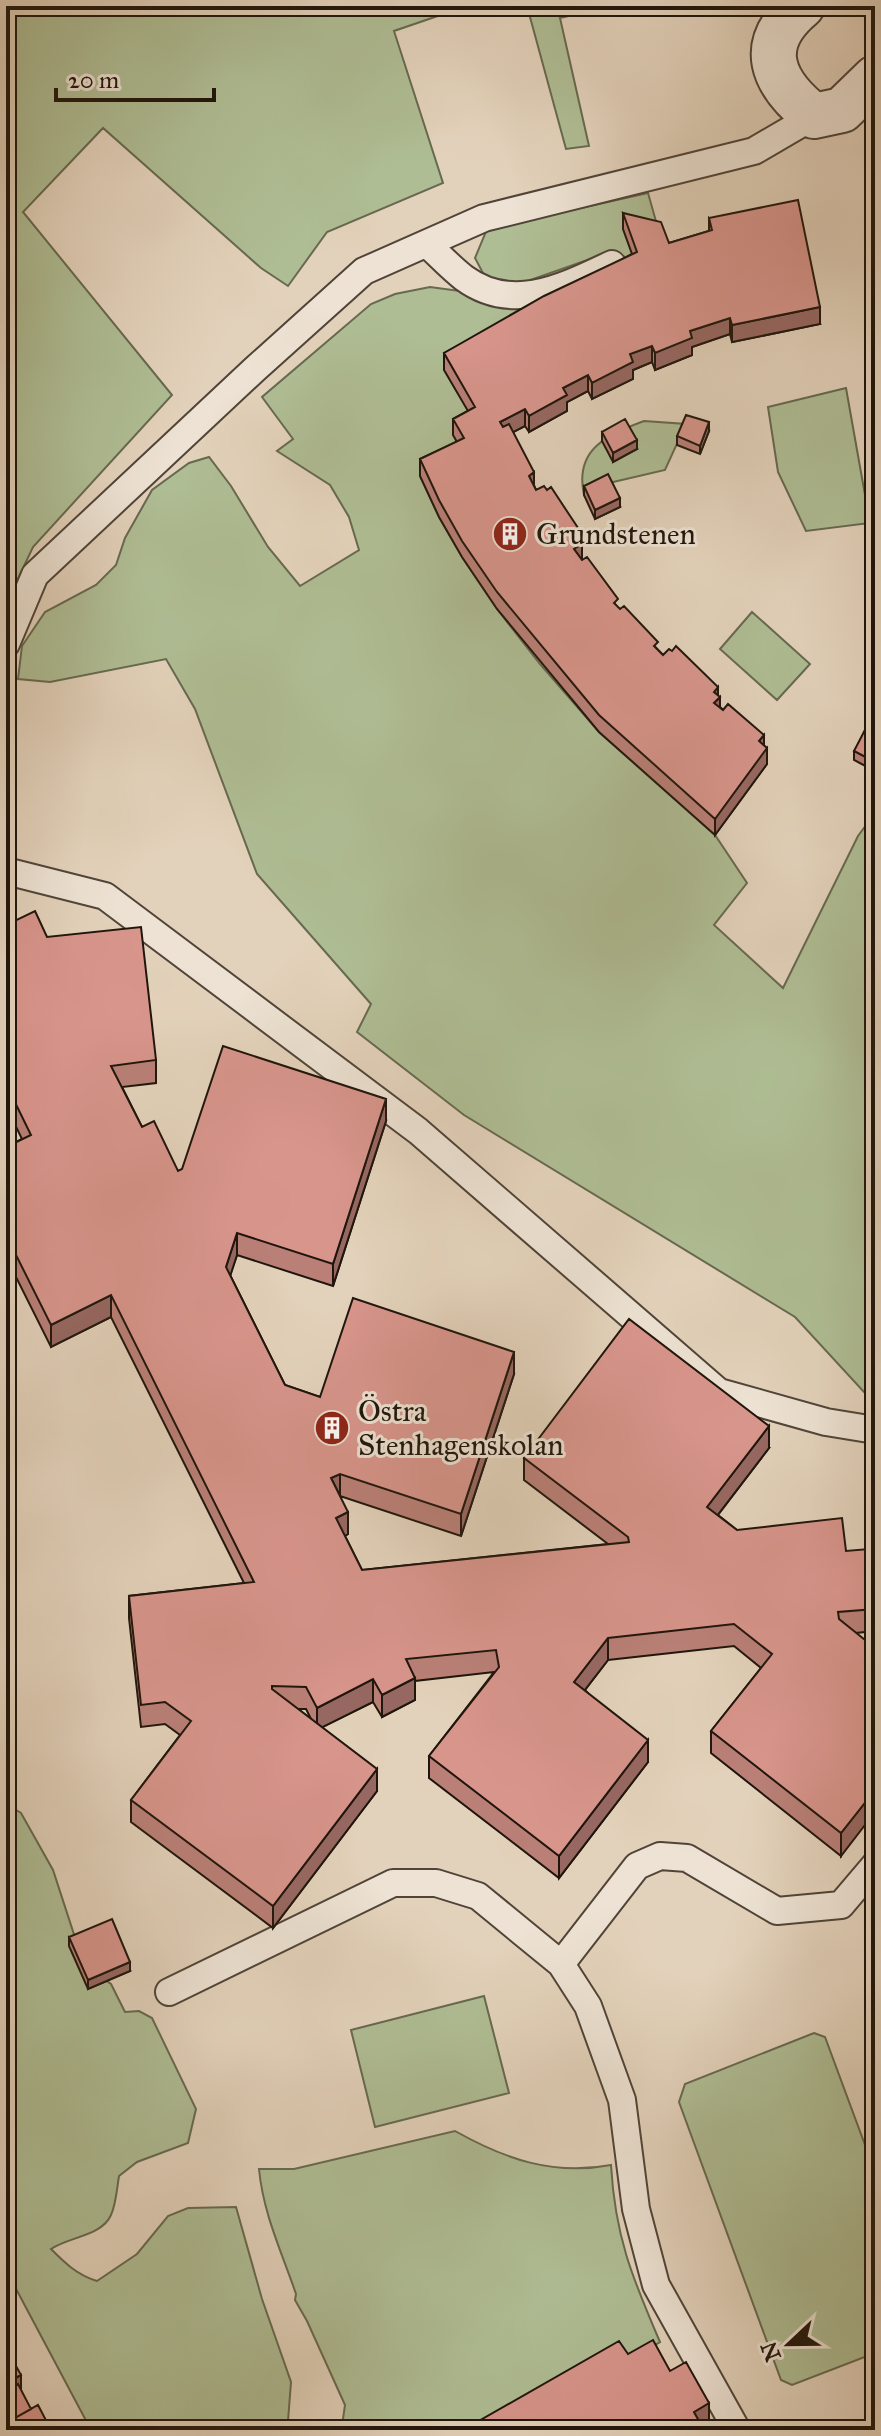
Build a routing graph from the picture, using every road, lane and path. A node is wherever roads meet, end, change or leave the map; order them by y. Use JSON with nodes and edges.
{"nodes":[{"id":1,"x":802,"y":6,"type":"edge"},
{"id":2,"x":875,"y":78,"type":"edge"},
{"id":3,"x":814,"y":116,"type":"junction"},
{"id":4,"x":427,"y":244,"type":"junction"},
{"id":5,"x":612,"y":264,"type":"edge"},
{"id":6,"x":6,"y":644,"type":"edge"},
{"id":7,"x":6,"y":871,"type":"edge"},
{"id":8,"x":875,"y":1430,"type":"edge"},
{"id":9,"x":875,"y":1865,"type":"edge"},
{"id":10,"x":561,"y":1964,"type":"junction"},
{"id":11,"x":169,"y":1992,"type":"dead end"},
{"id":12,"x":737,"y":2430,"type":"edge"}],
"edges":[{"from":1,"to":3,"type":"street"},
{"from":2,"to":3,"type":"street"},
{"from":3,"to":4,"type":"lane"},
{"from":4,"to":5,"type":"lane"},
{"from":4,"to":6,"type":"lane"},
{"from":7,"to":8,"type":"lane"},
{"from":9,"to":10,"type":"lane"},
{"from":10,"to":11,"type":"lane"},
{"from":10,"to":12,"type":"lane"}]}
